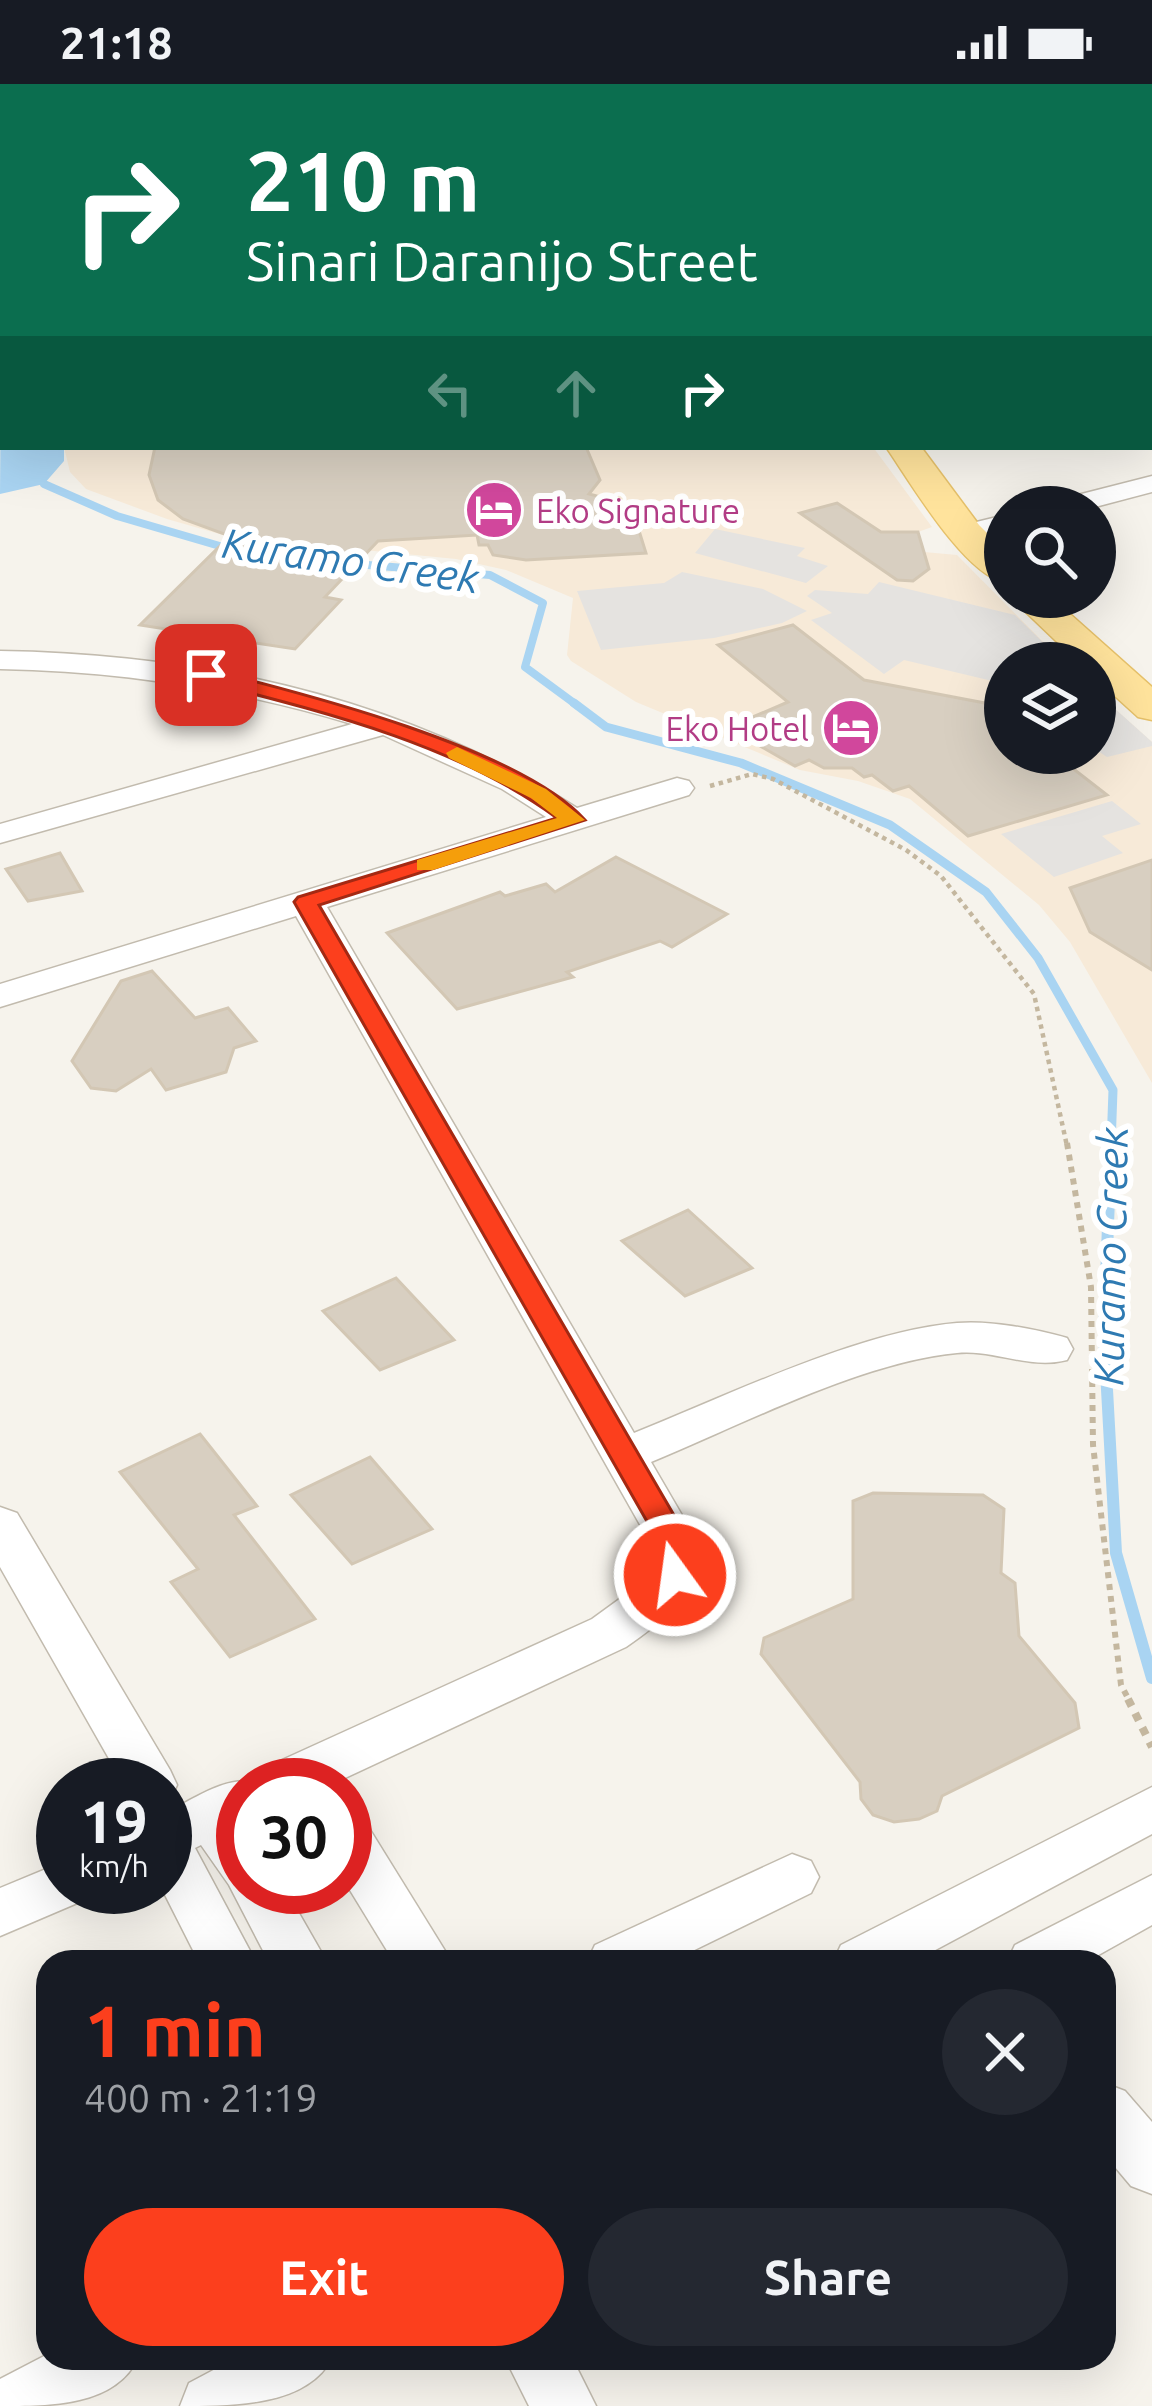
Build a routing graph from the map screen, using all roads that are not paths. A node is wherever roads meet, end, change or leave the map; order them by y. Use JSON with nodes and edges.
{"nodes":[{"id":1,"x":905,"y":450,"type":"edge"},
{"id":2,"x":944,"y":450,"type":"edge"},
{"id":3,"x":1152,"y":484,"type":"edge"},
{"id":4,"x":1116,"y":493,"type":"edge"},
{"id":5,"x":984,"y":498,"type":"edge"},
{"id":6,"x":984,"y":528,"type":"edge"},
{"id":7,"x":966,"y":533,"type":"junction"},
{"id":8,"x":984,"y":551,"type":"edge"},
{"id":9,"x":1052,"y":618,"type":"edge"},
{"id":10,"x":1101,"y":618,"type":"edge"},
{"id":11,"x":0,"y":660,"type":"edge"},
{"id":12,"x":1152,"y":663,"type":"edge"},
{"id":13,"x":1152,"y":708,"type":"edge"},
{"id":14,"x":382,"y":726,"type":"junction"},
{"id":15,"x":677,"y":788,"type":"road end"},
{"id":16,"x":574,"y":820,"type":"junction"},
{"id":17,"x":3,"y":834,"type":"dead end"},
{"id":18,"x":306,"y":902,"type":"junction"},
{"id":19,"x":0,"y":996,"type":"edge"},
{"id":20,"x":1051,"y":1349,"type":"dead end"},
{"id":21,"x":623,"y":1454,"type":"junction"},
{"id":22,"x":0,"y":1526,"type":"edge"},
{"id":23,"x":135,"y":1758,"type":"edge"},
{"id":24,"x":338,"y":1758,"type":"edge"},
{"id":25,"x":1152,"y":1809,"type":"edge"},
{"id":26,"x":192,"y":1829,"type":"edge"},
{"id":27,"x":192,"y":1834,"type":"edge"},
{"id":28,"x":216,"y":1847,"type":"edge"},
{"id":29,"x":792,"y":1877,"type":"dead end"},
{"id":30,"x":372,"y":1879,"type":"edge"},
{"id":31,"x":36,"y":1897,"type":"edge"},
{"id":32,"x":1152,"y":1898,"type":"edge"},
{"id":33,"x":0,"y":1913,"type":"edge"},
{"id":34,"x":271,"y":1914,"type":"edge"},
{"id":35,"x":225,"y":1950,"type":"edge"},
{"id":36,"x":292,"y":1950,"type":"edge"},
{"id":37,"x":416,"y":1950,"type":"edge"},
{"id":38,"x":640,"y":1950,"type":"edge"},
{"id":39,"x":884,"y":1950,"type":"edge"},
{"id":40,"x":1057,"y":1950,"type":"edge"},
{"id":41,"x":1116,"y":2124,"type":"edge"},
{"id":42,"x":1152,"y":2166,"type":"edge"},
{"id":43,"x":83,"y":2370,"type":"edge"},
{"id":44,"x":278,"y":2370,"type":"edge"},
{"id":45,"x":544,"y":2370,"type":"edge"},
{"id":46,"x":14,"y":2406,"type":"edge"},
{"id":47,"x":212,"y":2406,"type":"edge"},
{"id":48,"x":564,"y":2406,"type":"edge"}],
"edges":[{"from":1,"to":7,"type":"main road"},
{"from":2,"to":5,"type":"main road"},
{"from":3,"to":4,"type":"street"},
{"from":6,"to":7,"type":"street"},
{"from":7,"to":8,"type":"main road"},
{"from":9,"to":13,"type":"main road"},
{"from":10,"to":12,"type":"main road"},
{"from":11,"to":14,"type":"street"},
{"from":14,"to":16,"type":"street"},
{"from":14,"to":17,"type":"street"},
{"from":15,"to":16,"type":"street"},
{"from":16,"to":18,"type":"street"},
{"from":18,"to":19,"type":"street"},
{"from":18,"to":21,"type":"street"},
{"from":20,"to":21,"type":"street"},
{"from":21,"to":24,"type":"street"},
{"from":22,"to":23,"type":"street"},
{"from":25,"to":39,"type":"street"},
{"from":26,"to":28,"type":"street"},
{"from":27,"to":35,"type":"street"},
{"from":29,"to":38,"type":"street"},
{"from":30,"to":37,"type":"street"},
{"from":31,"to":33,"type":"street"},
{"from":32,"to":40,"type":"street"},
{"from":34,"to":36,"type":"street"},
{"from":41,"to":42,"type":"street"},
{"from":43,"to":46,"type":"street"},
{"from":44,"to":47,"type":"street"},
{"from":45,"to":48,"type":"street"}]}
